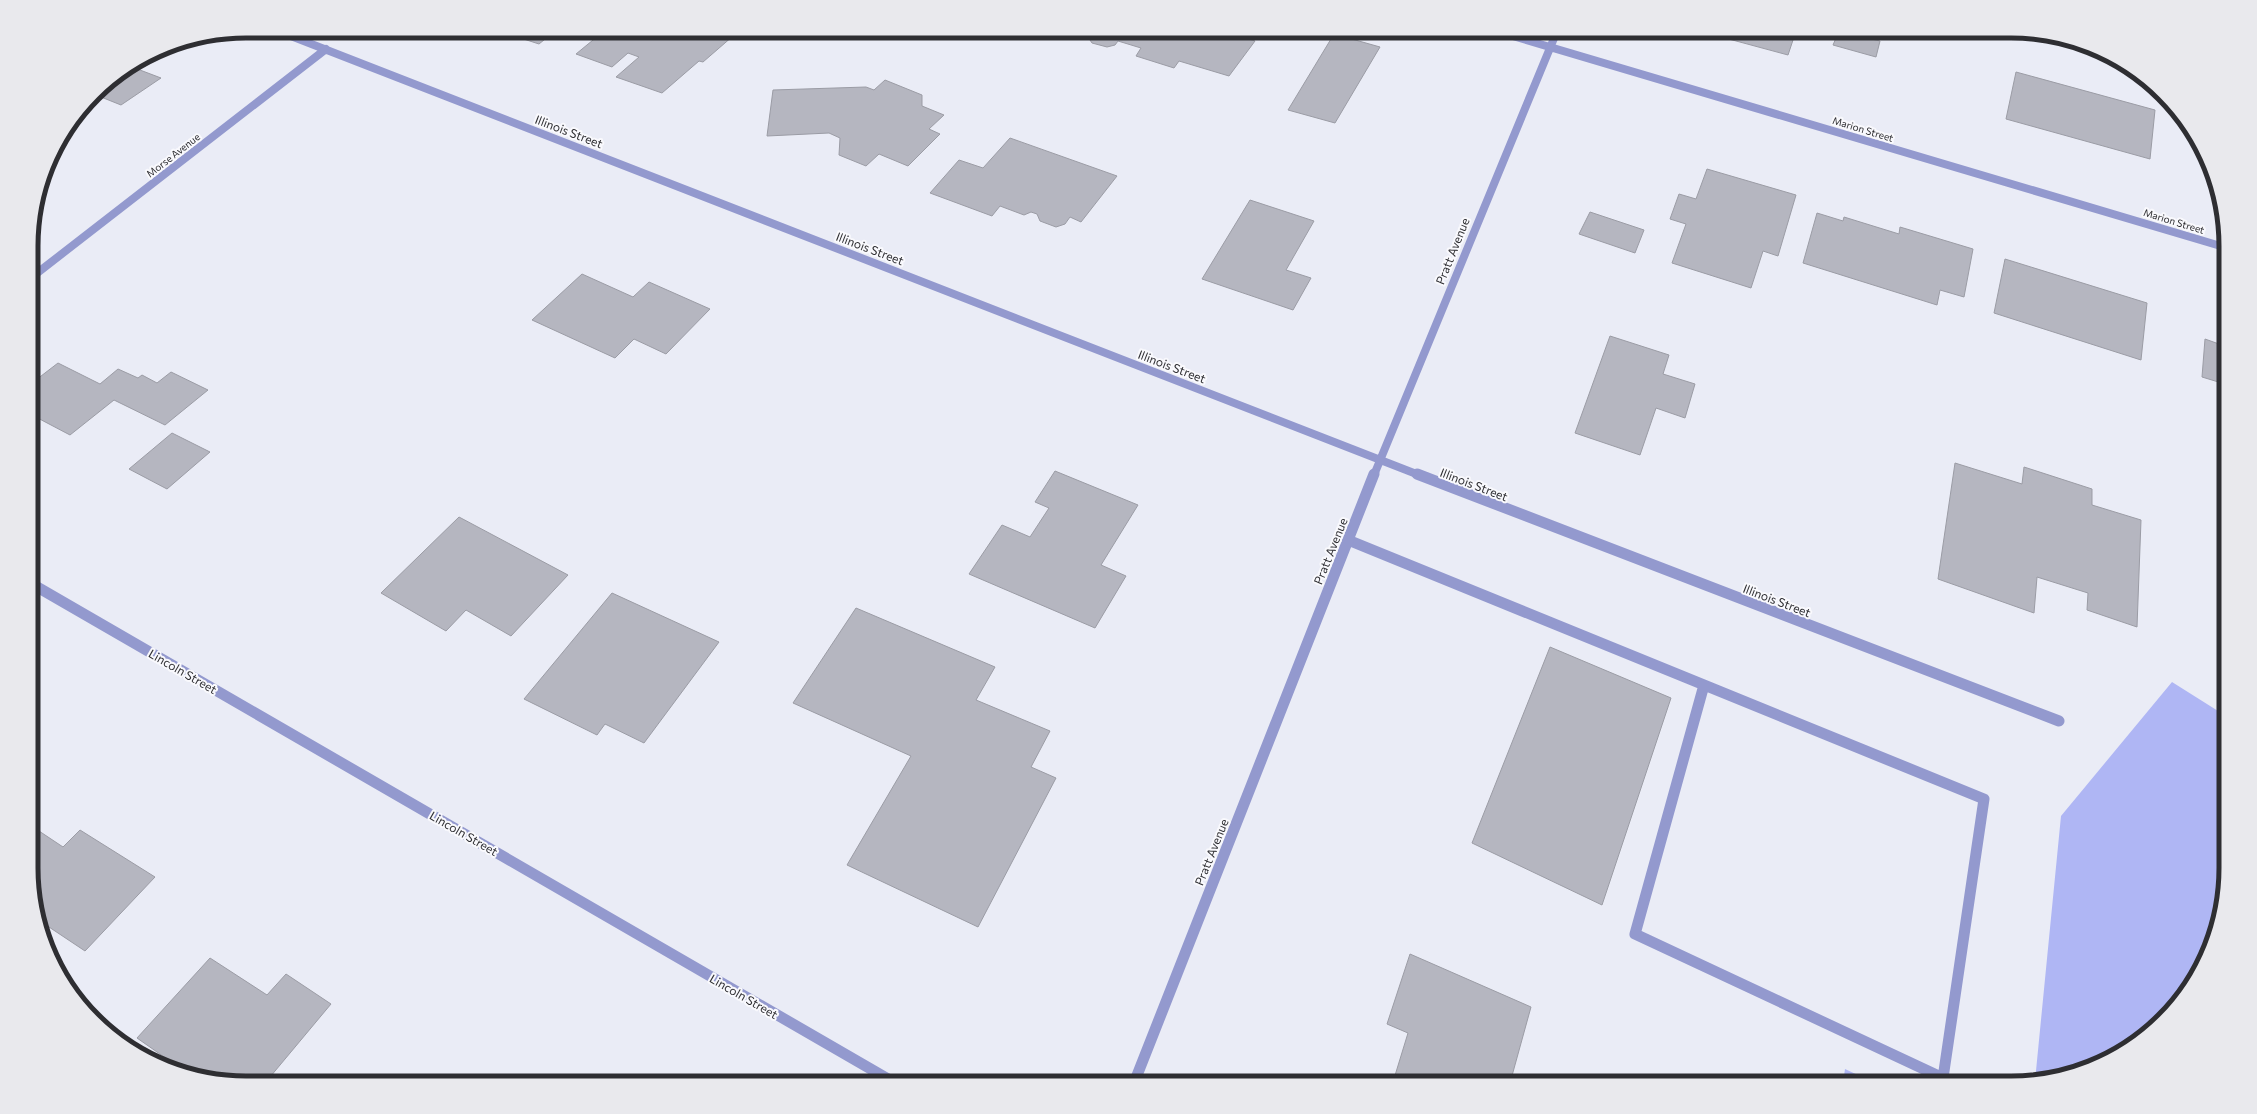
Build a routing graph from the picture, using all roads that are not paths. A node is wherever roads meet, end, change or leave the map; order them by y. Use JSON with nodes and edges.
{"nodes":[{"id":1,"x":297,"y":38,"type":"edge"},
{"id":2,"x":1520,"y":38,"type":"edge"},
{"id":3,"x":1554,"y":38,"type":"edge"},
{"id":4,"x":1550,"y":47,"type":"junction"},
{"id":5,"x":326,"y":49,"type":"junction"},
{"id":6,"x":2219,"y":246,"type":"edge"},
{"id":7,"x":38,"y":272,"type":"edge"},
{"id":8,"x":1380,"y":460,"type":"junction"},
{"id":9,"x":1348,"y":540,"type":"junction"},
{"id":10,"x":38,"y":587,"type":"edge"},
{"id":11,"x":1704,"y":685,"type":"junction"},
{"id":12,"x":2059,"y":721,"type":"dead end"},
{"id":13,"x":883,"y":1076,"type":"edge"},
{"id":14,"x":1137,"y":1076,"type":"edge"},
{"id":15,"x":1939,"y":1076,"type":"edge"},
{"id":16,"x":1943,"y":1076,"type":"edge"}],
"edges":[{"from":1,"to":5,"type":"street","name":"Illinois Street"},
{"from":2,"to":4,"type":"street","name":"Marion Street"},
{"from":3,"to":4,"type":"street","name":"Pratt Avenue"},
{"from":4,"to":6,"type":"street","name":"Marion Street"},
{"from":4,"to":8,"type":"street","name":"Pratt Avenue"},
{"from":5,"to":7,"type":"street","name":"Morse Avenue"},
{"from":5,"to":8,"type":"street","name":"Illinois Street"},
{"from":8,"to":9,"type":"street","name":"Pratt Avenue"},
{"from":8,"to":12,"type":"street","name":"Illinois Street"},
{"from":9,"to":11,"type":"street"},
{"from":9,"to":14,"type":"street","name":"Pratt Avenue"},
{"from":10,"to":13,"type":"street","name":"Lincoln Street"},
{"from":11,"to":15,"type":"street"},
{"from":11,"to":16,"type":"street"}]}
